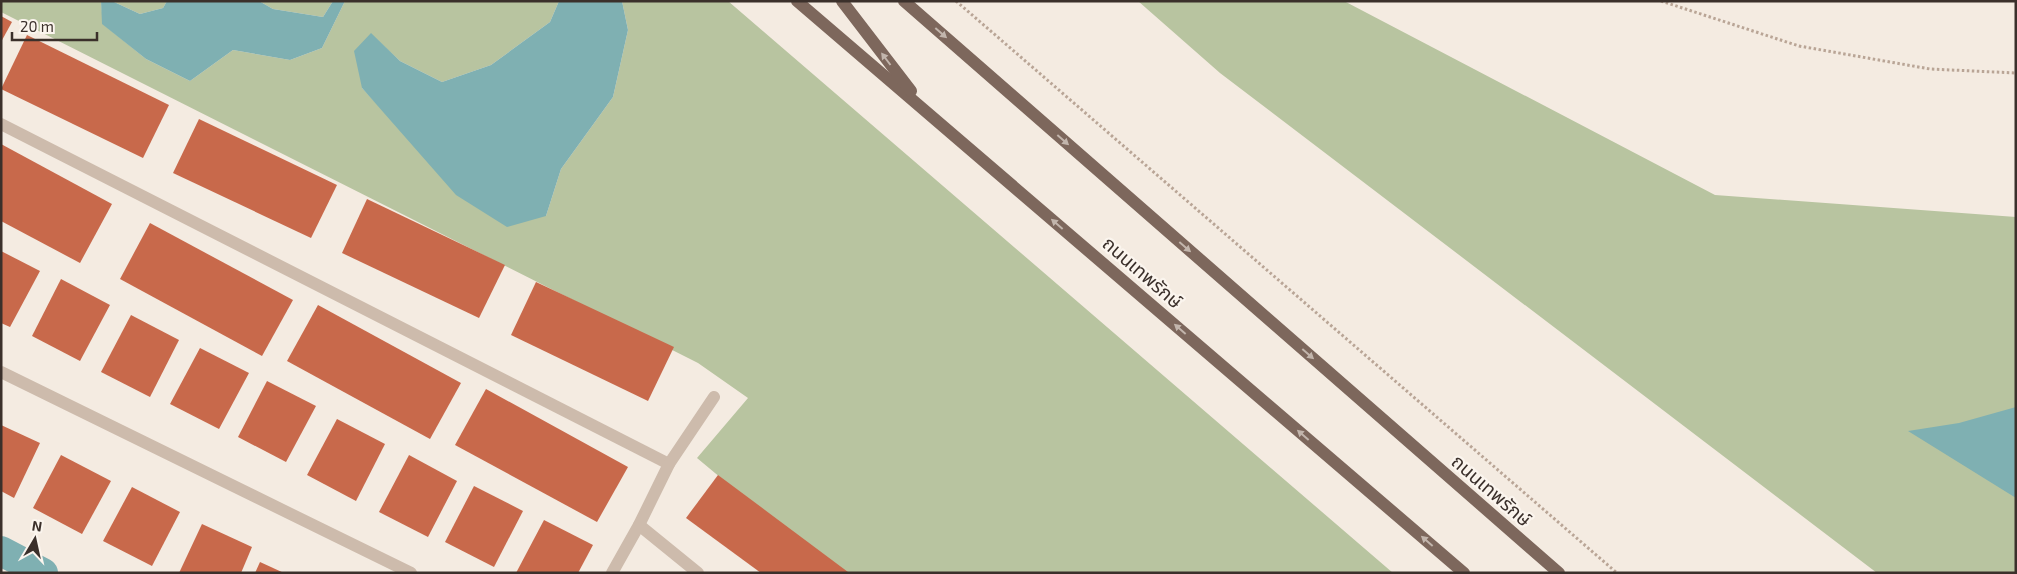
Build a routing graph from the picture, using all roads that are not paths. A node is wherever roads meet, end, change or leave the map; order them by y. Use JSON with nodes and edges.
{"nodes":[{"id":1,"x":796,"y":1,"type":"edge"},
{"id":2,"x":842,"y":1,"type":"edge"},
{"id":3,"x":904,"y":1,"type":"edge"},
{"id":4,"x":926,"y":111,"type":"junction"},
{"id":5,"x":1,"y":124,"type":"edge"},
{"id":6,"x":1,"y":372,"type":"edge"},
{"id":7,"x":714,"y":397,"type":"dead end"},
{"id":8,"x":669,"y":464,"type":"junction"},
{"id":9,"x":640,"y":525,"type":"junction"},
{"id":10,"x":411,"y":573,"type":"edge"},
{"id":11,"x":612,"y":573,"type":"edge"},
{"id":12,"x":698,"y":573,"type":"edge"},
{"id":13,"x":1464,"y":573,"type":"edge"},
{"id":14,"x":1559,"y":573,"type":"edge"}],
"edges":[{"from":1,"to":4,"type":"main road","name":"ถนนเทพรักษ์"},
{"from":4,"to":2,"type":"main road","one_way":true},
{"from":3,"to":14,"type":"main road","name":"ถนนเทพรักษ์","one_way":true},
{"from":13,"to":4,"type":"main road","name":"ถนนเทพรักษ์","one_way":true},
{"from":5,"to":8,"type":"street"},
{"from":6,"to":10,"type":"street"},
{"from":7,"to":8,"type":"street"},
{"from":8,"to":9,"type":"street"},
{"from":9,"to":11,"type":"street"},
{"from":9,"to":12,"type":"street"}]}
